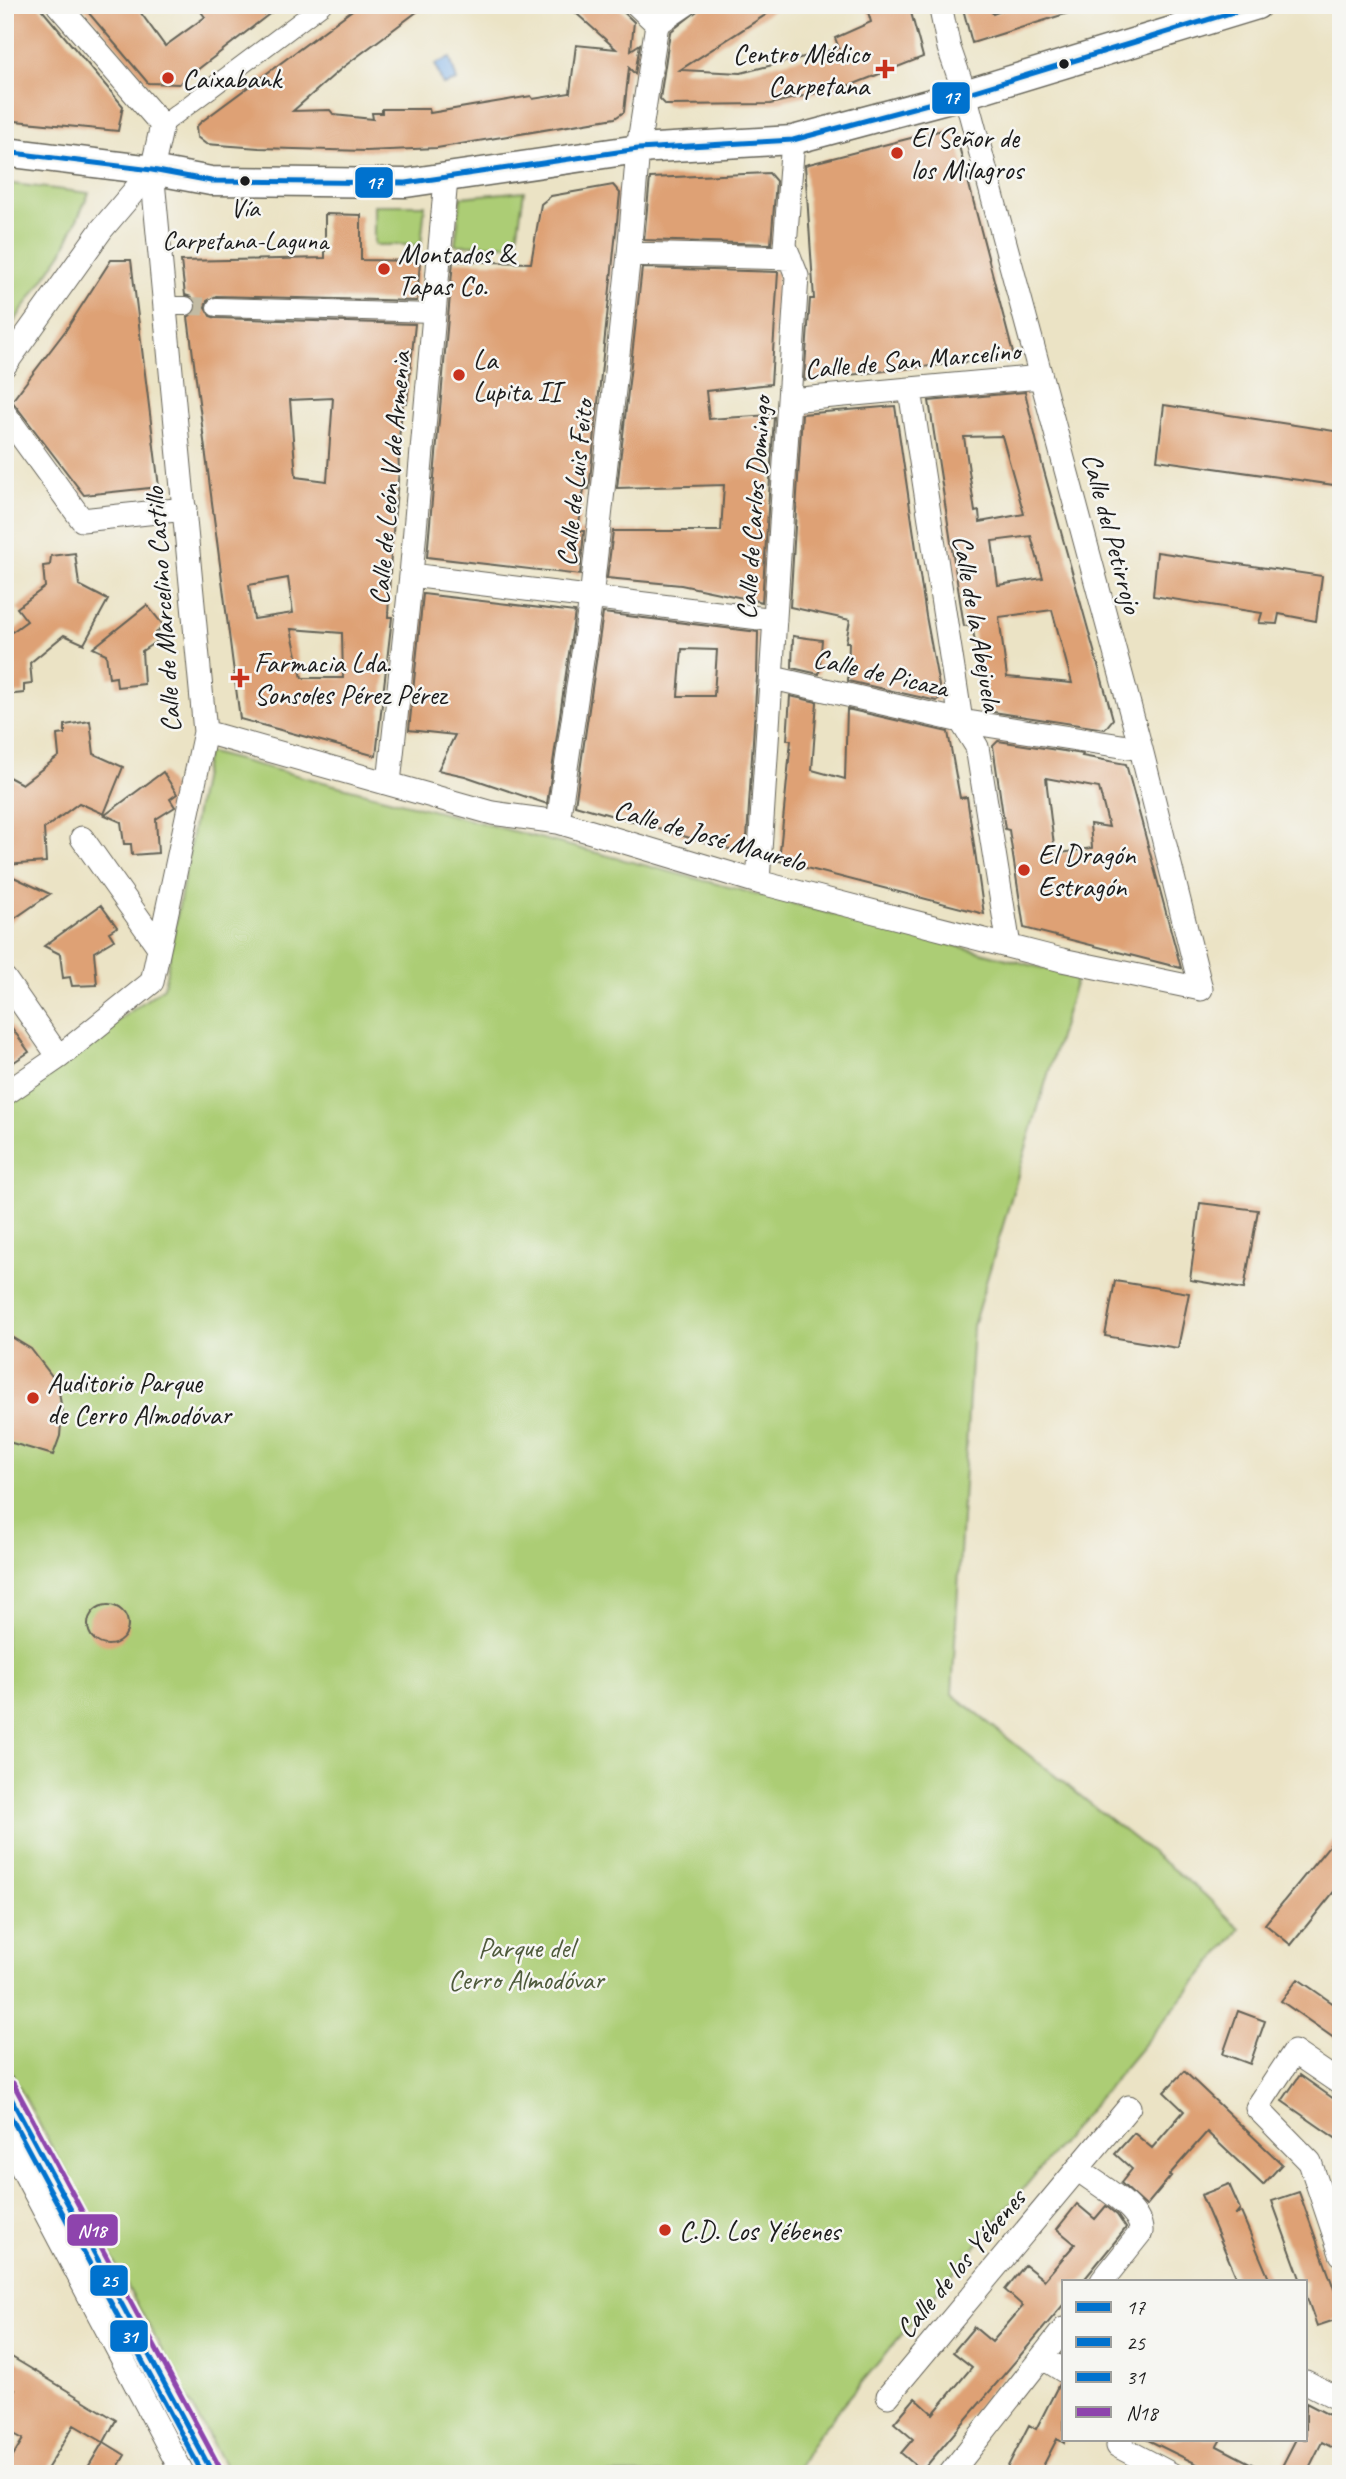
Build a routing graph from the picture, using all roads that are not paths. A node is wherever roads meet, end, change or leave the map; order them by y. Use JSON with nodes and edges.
{"nodes":[{"id":1,"x":58,"y":5,"type":"edge"},
{"id":2,"x":322,"y":5,"type":"edge"},
{"id":3,"x":637,"y":5,"type":"edge"},
{"id":4,"x":685,"y":5,"type":"edge"},
{"id":5,"x":940,"y":5,"type":"edge"},
{"id":6,"x":1257,"y":5,"type":"edge"},
{"id":7,"x":657,"y":24,"type":"junction"},
{"id":8,"x":965,"y":94,"type":"junction"},
{"id":9,"x":162,"y":125,"type":"junction"},
{"id":10,"x":793,"y":140,"type":"junction"},
{"id":11,"x":638,"y":149,"type":"junction"},
{"id":12,"x":5,"y":152,"type":"edge"},
{"id":13,"x":152,"y":170,"type":"junction"},
{"id":14,"x":446,"y":178,"type":"junction"},
{"id":15,"x":629,"y":254,"type":"junction"},
{"id":16,"x":790,"y":258,"type":"junction"},
{"id":17,"x":216,"y":307,"type":"tunnel mouth"},
{"id":18,"x":434,"y":313,"type":"junction"},
{"id":19,"x":5,"y":365,"type":"edge"},
{"id":20,"x":1040,"y":377,"type":"junction"},
{"id":21,"x":910,"y":390,"type":"junction"},
{"id":22,"x":790,"y":400,"type":"junction"},
{"id":23,"x":5,"y":414,"type":"edge"},
{"id":24,"x":185,"y":509,"type":"junction"},
{"id":25,"x":411,"y":575,"type":"junction"},
{"id":26,"x":591,"y":598,"type":"junction"},
{"id":27,"x":775,"y":620,"type":"junction"},
{"id":28,"x":773,"y":678,"type":"junction"},
{"id":29,"x":961,"y":721,"type":"junction"},
{"id":30,"x":205,"y":732,"type":"junction"},
{"id":31,"x":1142,"y":749,"type":"junction"},
{"id":32,"x":389,"y":783,"type":"junction"},
{"id":33,"x":558,"y":822,"type":"junction"},
{"id":34,"x":82,"y":838,"type":"dead end"},
{"id":35,"x":758,"y":882,"type":"junction"},
{"id":36,"x":1009,"y":946,"type":"junction"},
{"id":37,"x":159,"y":947,"type":"junction"},
{"id":38,"x":5,"y":979,"type":"edge"},
{"id":39,"x":1201,"y":989,"type":"joint"},
{"id":40,"x":59,"y":1058,"type":"junction"},
{"id":41,"x":5,"y":1094,"type":"edge"},
{"id":42,"x":1341,"y":2084,"type":"edge"},
{"id":43,"x":5,"y":2087,"type":"edge"},
{"id":44,"x":1129,"y":2107,"type":"dead end"},
{"id":45,"x":5,"y":2136,"type":"edge"},
{"id":46,"x":1077,"y":2169,"type":"junction"},
{"id":47,"x":1341,"y":2254,"type":"edge"},
{"id":48,"x":1103,"y":2280,"type":"edge"},
{"id":49,"x":1062,"y":2332,"type":"edge"},
{"id":50,"x":1042,"y":2357,"type":"junction"},
{"id":51,"x":1062,"y":2370,"type":"edge"},
{"id":52,"x":1308,"y":2383,"type":"edge"},
{"id":53,"x":888,"y":2396,"type":"dead end"},
{"id":54,"x":1341,"y":2400,"type":"edge"},
{"id":55,"x":1114,"y":2449,"type":"edge"},
{"id":56,"x":183,"y":2474,"type":"edge"},
{"id":57,"x":213,"y":2474,"type":"edge"},
{"id":58,"x":950,"y":2474,"type":"edge"},
{"id":59,"x":1171,"y":2474,"type":"edge"}],
"edges":[{"from":1,"to":9,"type":"street"},
{"from":2,"to":9,"type":"street"},
{"from":3,"to":7,"type":"street"},
{"from":4,"to":7,"type":"street"},
{"from":5,"to":8,"type":"street","name":"Calle del Petirrojo"},
{"from":6,"to":8,"type":"street"},
{"from":7,"to":11,"type":"street","name":"Calle de Luis Feito"},
{"from":8,"to":10,"type":"street"},
{"from":8,"to":20,"type":"street","name":"Calle del Petirrojo"},
{"from":9,"to":13,"type":"street"},
{"from":10,"to":11,"type":"street"},
{"from":10,"to":16,"type":"street","name":"Calle de Carlos Domingo"},
{"from":11,"to":14,"type":"street"},
{"from":11,"to":15,"type":"street","name":"Calle de Luis Feito"},
{"from":12,"to":13,"type":"street"},
{"from":13,"to":14,"type":"street"},
{"from":13,"to":19,"type":"street"},
{"from":13,"to":24,"type":"street","name":"Calle de Marcelino Castillo"},
{"from":14,"to":18,"type":"street","name":"Calle de León V de Armenia"},
{"from":15,"to":16,"type":"street"},
{"from":15,"to":26,"type":"street","name":"Calle de Luis Feito"},
{"from":16,"to":22,"type":"street","name":"Calle de Carlos Domingo"},
{"from":17,"to":18,"type":"street"},
{"from":18,"to":25,"type":"street","name":"Calle de León V de Armenia"},
{"from":20,"to":21,"type":"street","name":"Calle de San Marcelino"},
{"from":20,"to":31,"type":"street","name":"Calle del Petirrojo"},
{"from":21,"to":22,"type":"street","name":"Calle de San Marcelino"},
{"from":21,"to":29,"type":"street","name":"Calle de la Abejuela"},
{"from":22,"to":27,"type":"street","name":"Calle de Carlos Domingo"},
{"from":23,"to":24,"type":"street"},
{"from":24,"to":30,"type":"street","name":"Calle de Marcelino Castillo"},
{"from":25,"to":26,"type":"street"},
{"from":25,"to":32,"type":"street","name":"Calle de León V de Armenia"},
{"from":26,"to":27,"type":"street"},
{"from":26,"to":33,"type":"street","name":"Calle de Luis Feito"},
{"from":27,"to":28,"type":"street","name":"Calle de Carlos Domingo"},
{"from":28,"to":29,"type":"street","name":"Calle de Picaza"},
{"from":28,"to":35,"type":"street","name":"Calle de Carlos Domingo"},
{"from":29,"to":31,"type":"street","name":"Calle de Picaza"},
{"from":29,"to":36,"type":"street","name":"Calle de la Abejuela"},
{"from":30,"to":32,"type":"street","name":"Calle de José Maurelo"},
{"from":30,"to":37,"type":"street","name":"Calle de Marcelino Castillo"},
{"from":31,"to":39,"type":"street","name":"Calle del Petirrojo"},
{"from":32,"to":33,"type":"street","name":"Calle de José Maurelo"},
{"from":33,"to":35,"type":"street","name":"Calle de José Maurelo"},
{"from":34,"to":37,"type":"street"},
{"from":35,"to":36,"type":"street","name":"Calle de José Maurelo"},
{"from":36,"to":39,"type":"street","name":"Calle de José Maurelo"},
{"from":37,"to":40,"type":"street","name":"Calle de Marcelino Castillo"},
{"from":38,"to":40,"type":"street"},
{"from":40,"to":41,"type":"street","name":"Calle de Marcelino Castillo"},
{"from":42,"to":47,"type":"street"},
{"from":43,"to":57,"type":"street"},
{"from":44,"to":46,"type":"street","name":"Calle de los Yébenes"},
{"from":45,"to":56,"type":"street"},
{"from":46,"to":48,"type":"street"},
{"from":46,"to":53,"type":"street","name":"Calle de los Yébenes"},
{"from":49,"to":50,"type":"street"},
{"from":50,"to":51,"type":"street"},
{"from":50,"to":58,"type":"street"},
{"from":52,"to":54,"type":"street"},
{"from":55,"to":59,"type":"street"}]}
